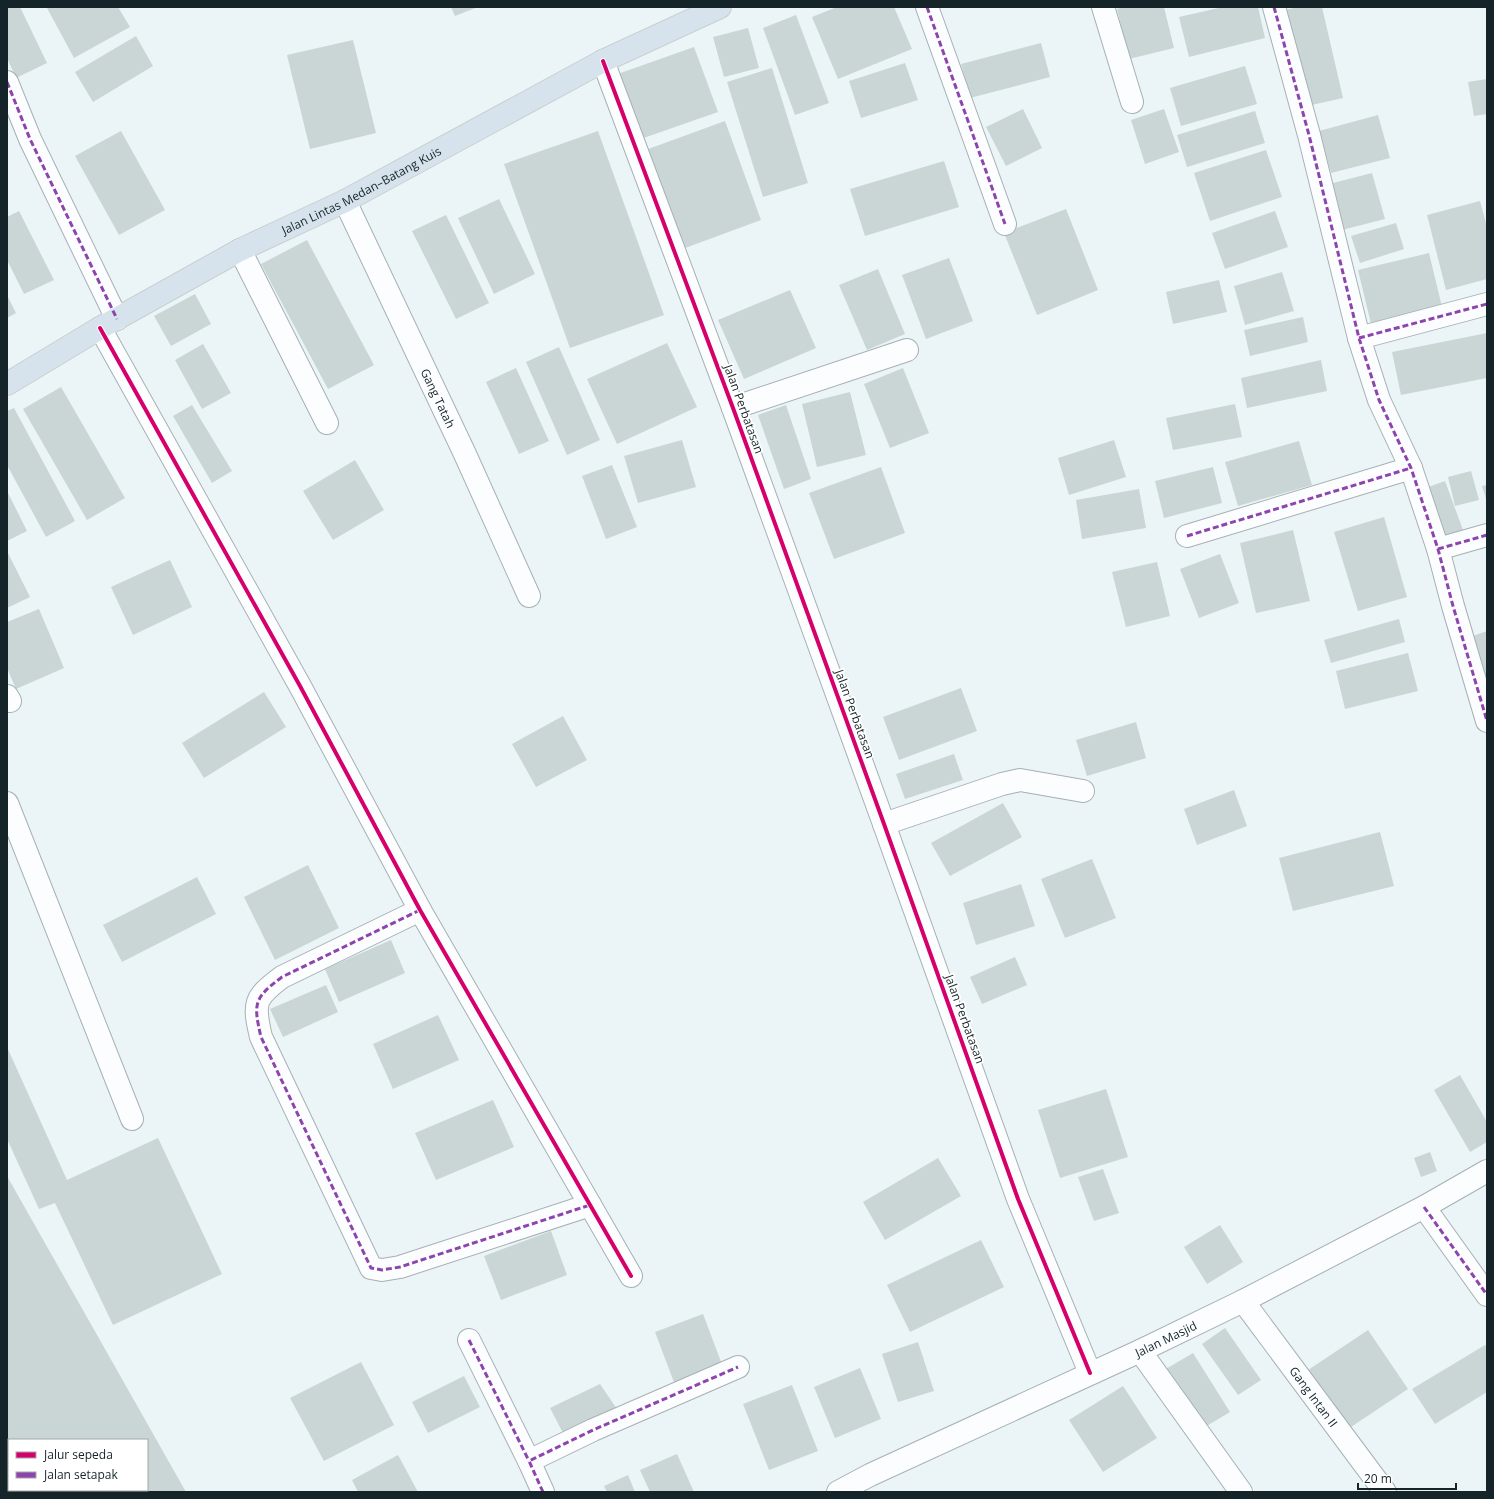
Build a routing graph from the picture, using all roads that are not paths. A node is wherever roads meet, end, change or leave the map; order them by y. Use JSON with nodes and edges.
{"nodes":[{"id":1,"x":720,"y":7,"type":"edge"},
{"id":2,"x":927,"y":7,"type":"edge"},
{"id":3,"x":1103,"y":7,"type":"edge"},
{"id":4,"x":1274,"y":7,"type":"edge"},
{"id":5,"x":603,"y":61,"type":"junction"},
{"id":6,"x":7,"y":82,"type":"edge"},
{"id":7,"x":1132,"y":102,"type":"dead end"},
{"id":8,"x":345,"y":201,"type":"junction"},
{"id":9,"x":1005,"y":224,"type":"dead end"},
{"id":10,"x":240,"y":250,"type":"junction"},
{"id":11,"x":1487,"y":304,"type":"edge"},
{"id":12,"x":108,"y":324,"type":"junction"},
{"id":13,"x":1358,"y":338,"type":"junction"},
{"id":14,"x":907,"y":350,"type":"dead end"},
{"id":15,"x":7,"y":384,"type":"edge"},
{"id":16,"x":733,"y":408,"type":"junction"},
{"id":17,"x":327,"y":423,"type":"dead end"},
{"id":18,"x":1411,"y":468,"type":"junction"},
{"id":19,"x":1187,"y":536,"type":"dead end"},
{"id":20,"x":1487,"y":536,"type":"edge"},
{"id":21,"x":1438,"y":549,"type":"junction"},
{"id":22,"x":529,"y":596,"type":"dead end"},
{"id":23,"x":1487,"y":721,"type":"edge"},
{"id":24,"x":1083,"y":791,"type":"dead end"},
{"id":25,"x":7,"y":803,"type":"edge"},
{"id":26,"x":884,"y":824,"type":"junction"},
{"id":27,"x":420,"y":910,"type":"junction"},
{"id":28,"x":132,"y":1119,"type":"dead end"},
{"id":29,"x":1487,"y":1171,"type":"edge"},
{"id":30,"x":590,"y":1205,"type":"junction"},
{"id":31,"x":1424,"y":1207,"type":"junction"},
{"id":32,"x":631,"y":1276,"type":"dead end"},
{"id":33,"x":1487,"y":1295,"type":"edge"},
{"id":34,"x":1243,"y":1301,"type":"junction"},
{"id":35,"x":469,"y":1340,"type":"dead end"},
{"id":36,"x":1140,"y":1351,"type":"junction"},
{"id":37,"x":738,"y":1366,"type":"dead end"},
{"id":38,"x":1090,"y":1373,"type":"junction"},
{"id":39,"x":529,"y":1461,"type":"junction"},
{"id":40,"x":861,"y":1487,"type":"edge"},
{"id":41,"x":543,"y":1492,"type":"edge"},
{"id":42,"x":838,"y":1492,"type":"edge"},
{"id":43,"x":1241,"y":1492,"type":"edge"},
{"id":44,"x":1385,"y":1492,"type":"edge"}],
"edges":[{"from":1,"to":5,"type":"highway","name":"Jalan Lintas Medan–Batang Kuis"},
{"from":2,"to":9,"type":"street"},
{"from":3,"to":7,"type":"street"},
{"from":4,"to":13,"type":"street"},
{"from":5,"to":8,"type":"highway","name":"Jalan Lintas Medan–Batang Kuis"},
{"from":5,"to":16,"type":"street","name":"Jalan Perbatasan"},
{"from":6,"to":12,"type":"street"},
{"from":8,"to":10,"type":"highway","name":"Jalan Lintas Medan–Batang Kuis"},
{"from":8,"to":22,"type":"street","name":"Gang Tatah"},
{"from":10,"to":12,"type":"highway","name":"Jalan Lintas Medan–Batang Kuis"},
{"from":10,"to":17,"type":"street"},
{"from":11,"to":13,"type":"street"},
{"from":12,"to":15,"type":"highway","name":"Jalan Lintas Medan–Batang Kuis"},
{"from":12,"to":27,"type":"street"},
{"from":13,"to":18,"type":"street"},
{"from":14,"to":16,"type":"street"},
{"from":16,"to":26,"type":"street","name":"Jalan Perbatasan"},
{"from":18,"to":19,"type":"street"},
{"from":18,"to":21,"type":"street"},
{"from":20,"to":21,"type":"street"},
{"from":21,"to":23,"type":"street"},
{"from":24,"to":26,"type":"street"},
{"from":25,"to":28,"type":"street"},
{"from":26,"to":38,"type":"street","name":"Jalan Perbatasan"},
{"from":27,"to":30,"type":"street"},
{"from":27,"to":30,"type":"street"},
{"from":29,"to":31,"type":"street","name":"Jalan Masjid"},
{"from":30,"to":32,"type":"street"},
{"from":31,"to":33,"type":"street"},
{"from":31,"to":34,"type":"street","name":"Jalan Masjid"},
{"from":34,"to":36,"type":"street","name":"Jalan Masjid"},
{"from":34,"to":44,"type":"street","name":"Gang Intan II"},
{"from":35,"to":39,"type":"street"},
{"from":36,"to":38,"type":"street","name":"Jalan Masjid"},
{"from":36,"to":43,"type":"street"},
{"from":37,"to":39,"type":"street"},
{"from":38,"to":40,"type":"street","name":"Jalan Masjid"},
{"from":39,"to":41,"type":"street"},
{"from":40,"to":42,"type":"street","name":"Jalan Masjid"}]}
